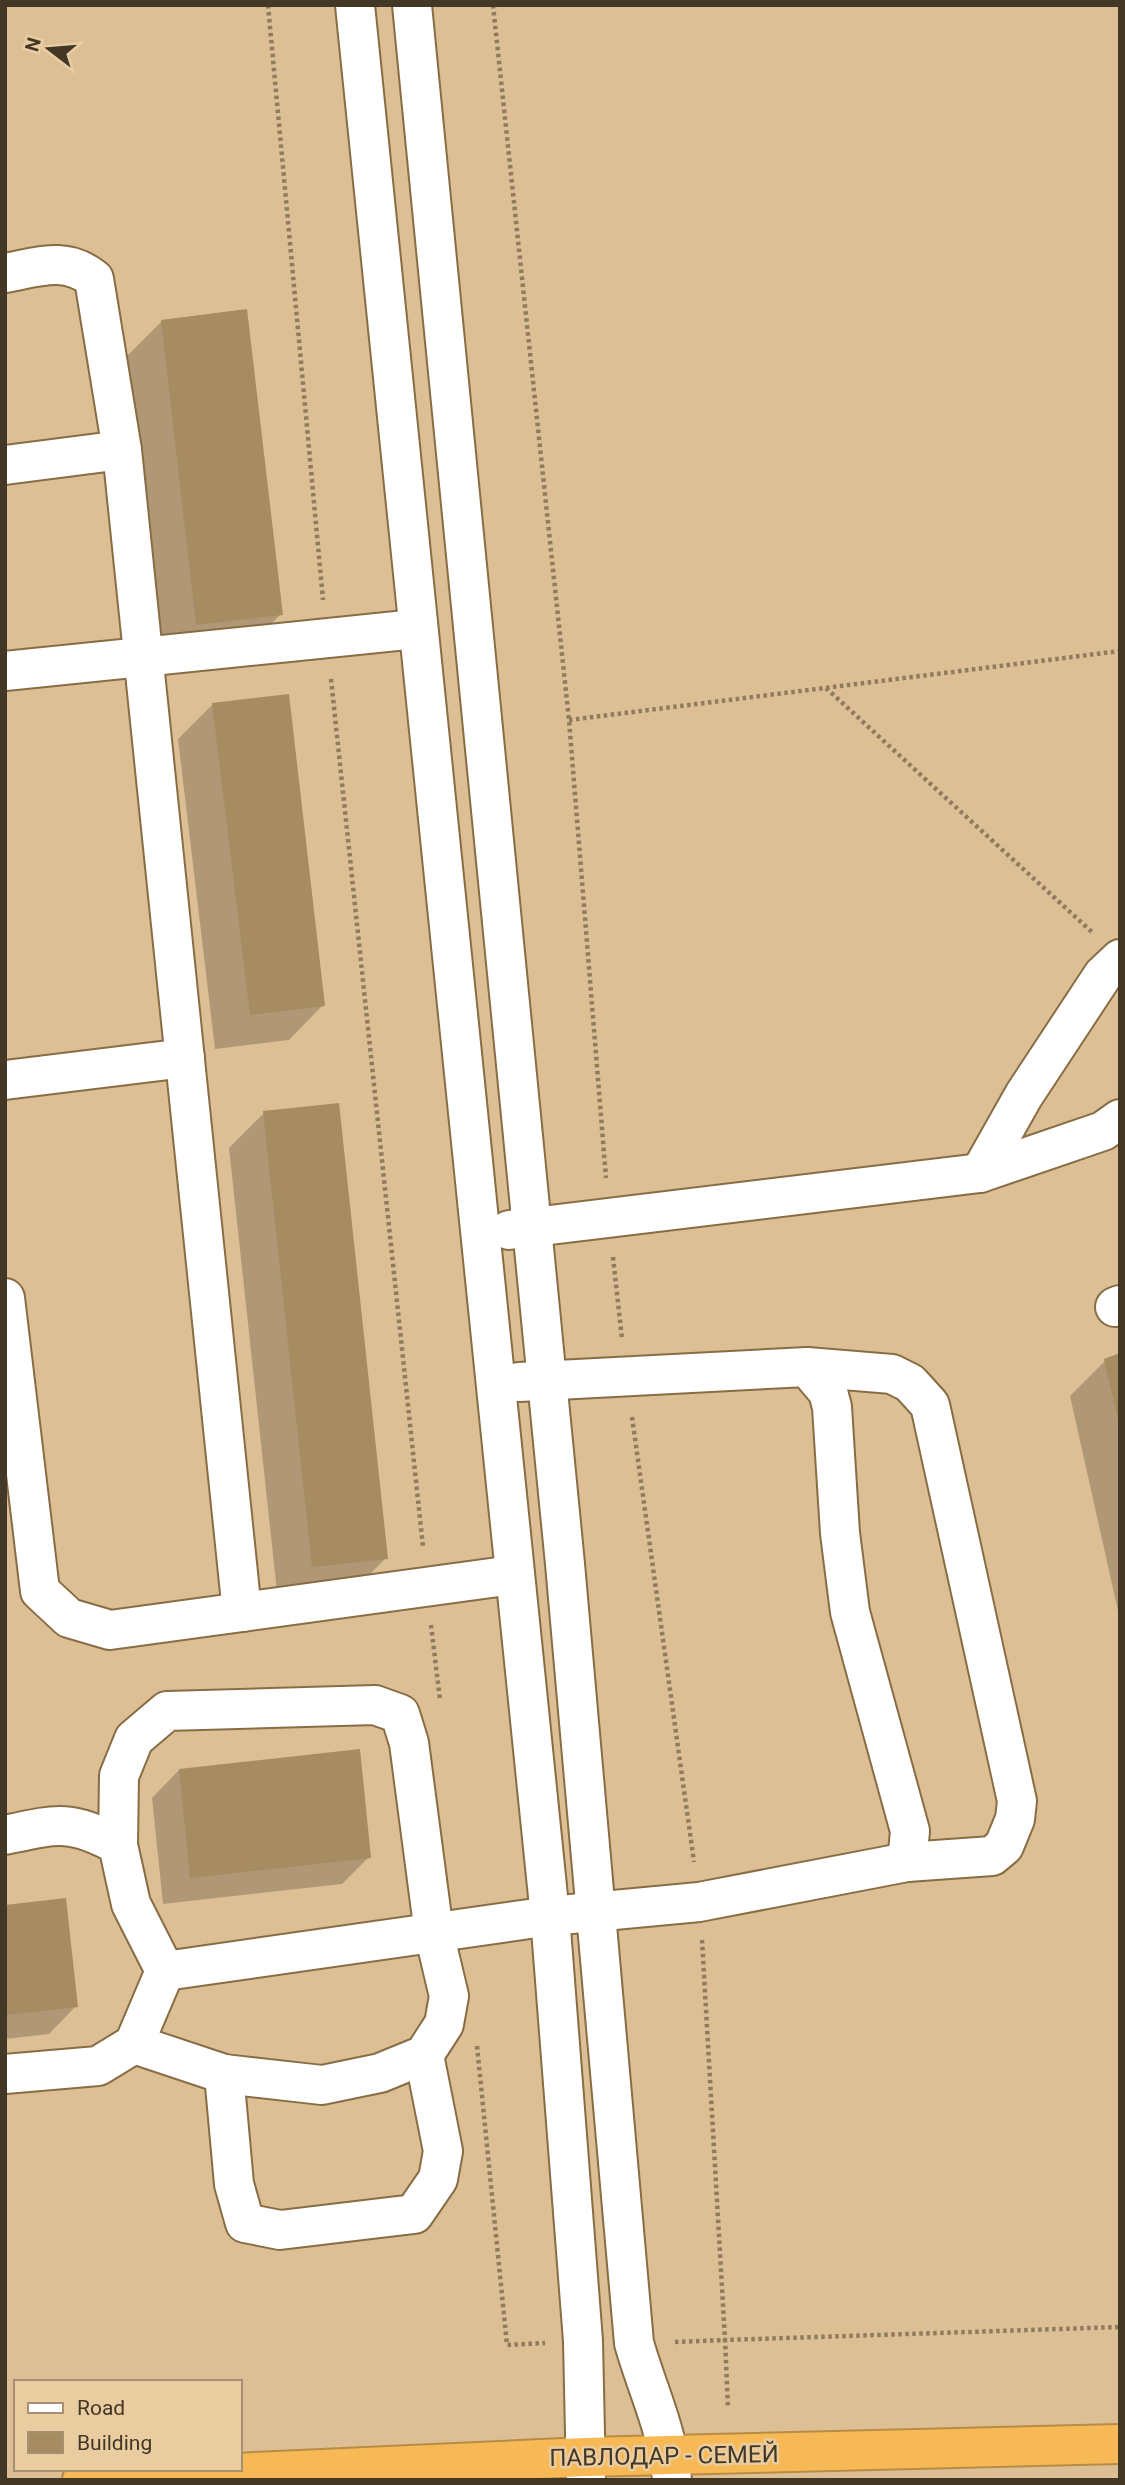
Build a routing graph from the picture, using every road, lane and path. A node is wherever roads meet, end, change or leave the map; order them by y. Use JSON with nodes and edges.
{"nodes":[{"id":1,"x":268,"y":5,"type":"edge"},
{"id":2,"x":355,"y":5,"type":"edge"},
{"id":3,"x":412,"y":5,"type":"edge"},
{"id":4,"x":5,"y":273,"type":"edge"},
{"id":5,"x":122,"y":450,"type":"junction"},
{"id":6,"x":5,"y":465,"type":"edge"},
{"id":7,"x":416,"y":629,"type":"junction"},
{"id":8,"x":327,"y":638,"type":"junction"},
{"id":9,"x":1120,"y":651,"type":"edge"},
{"id":10,"x":143,"y":655,"type":"junction"},
{"id":11,"x":5,"y":671,"type":"edge"},
{"id":12,"x":826,"y":688,"type":"junction"},
{"id":13,"x":569,"y":720,"type":"dead end"},
{"id":14,"x":1110,"y":949,"type":"edge"},
{"id":15,"x":185,"y":1059,"type":"junction"},
{"id":16,"x":5,"y":1080,"type":"edge"},
{"id":17,"x":1120,"y":1119,"type":"edge"},
{"id":18,"x":980,"y":1172,"type":"junction"},
{"id":19,"x":533,"y":1228,"type":"junction"},
{"id":20,"x":479,"y":1233,"type":"junction"},
{"id":21,"x":5,"y":1298,"type":"edge"},
{"id":22,"x":807,"y":1367,"type":"junction"},
{"id":23,"x":545,"y":1379,"type":"junction"},
{"id":24,"x":496,"y":1385,"type":"junction"},
{"id":25,"x":513,"y":1575,"type":"junction"},
{"id":26,"x":427,"y":1586,"type":"junction"},
{"id":27,"x":242,"y":1612,"type":"junction"},
{"id":28,"x":441,"y":1709,"type":"dead end"},
{"id":29,"x":5,"y":1835,"type":"edge"},
{"id":30,"x":118,"y":1844,"type":"junction"},
{"id":31,"x":907,"y":1862,"type":"junction"},
{"id":32,"x":594,"y":1912,"type":"junction"},
{"id":33,"x":550,"y":1916,"type":"junction"},
{"id":34,"x":433,"y":1933,"type":"junction"},
{"id":35,"x":165,"y":1971,"type":"junction"},
{"id":36,"x":476,"y":2035,"type":"dead end"},
{"id":37,"x":134,"y":2044,"type":"junction"},
{"id":38,"x":424,"y":2055,"type":"junction"},
{"id":39,"x":5,"y":2074,"type":"edge"},
{"id":40,"x":224,"y":2074,"type":"junction"},
{"id":41,"x":583,"y":2342,"type":"junction"},
{"id":42,"x":634,"y":2343,"type":"junction"},
{"id":43,"x":728,"y":2408,"type":"dead end"},
{"id":44,"x":1120,"y":2444,"type":"edge"},
{"id":45,"x":671,"y":2467,"type":"edge"},
{"id":46,"x":586,"y":2468,"type":"edge"},
{"id":47,"x":82,"y":2480,"type":"edge"}],
"edges":[{"from":1,"to":8,"type":"path"},
{"from":2,"to":7,"type":"street"},
{"from":3,"to":19,"type":"street"},
{"from":4,"to":5,"type":"street"},
{"from":5,"to":6,"type":"street"},
{"from":5,"to":10,"type":"street"},
{"from":7,"to":8,"type":"street"},
{"from":7,"to":20,"type":"street"},
{"from":8,"to":10,"type":"street"},
{"from":8,"to":26,"type":"path"},
{"from":9,"to":12,"type":"path"},
{"from":10,"to":11,"type":"street"},
{"from":10,"to":15,"type":"street"},
{"from":12,"to":13,"type":"path"},
{"from":12,"to":14,"type":"path"},
{"from":14,"to":18,"type":"street"},
{"from":15,"to":16,"type":"street"},
{"from":15,"to":27,"type":"street"},
{"from":17,"to":18,"type":"street"},
{"from":18,"to":19,"type":"street"},
{"from":19,"to":20,"type":"street"},
{"from":19,"to":23,"type":"street"},
{"from":20,"to":24,"type":"street"},
{"from":21,"to":27,"type":"street"},
{"from":22,"to":23,"type":"street"},
{"from":22,"to":31,"type":"street"},
{"from":22,"to":31,"type":"street"},
{"from":23,"to":24,"type":"street"},
{"from":23,"to":32,"type":"street"},
{"from":24,"to":25,"type":"street"},
{"from":25,"to":26,"type":"street"},
{"from":25,"to":33,"type":"street"},
{"from":26,"to":27,"type":"street"},
{"from":26,"to":28,"type":"path"},
{"from":29,"to":30,"type":"street"},
{"from":30,"to":34,"type":"street"},
{"from":30,"to":35,"type":"street"},
{"from":31,"to":32,"type":"street"},
{"from":32,"to":33,"type":"street"},
{"from":32,"to":42,"type":"street"},
{"from":33,"to":34,"type":"street"},
{"from":33,"to":41,"type":"street"},
{"from":34,"to":35,"type":"street"},
{"from":34,"to":38,"type":"street"},
{"from":35,"to":37,"type":"street"},
{"from":36,"to":41,"type":"path"},
{"from":37,"to":39,"type":"street"},
{"from":37,"to":40,"type":"street"},
{"from":38,"to":40,"type":"street"},
{"from":38,"to":40,"type":"street"},
{"from":41,"to":46,"type":"street"},
{"from":42,"to":43,"type":"path"},
{"from":42,"to":45,"type":"street"},
{"from":44,"to":45,"type":"highway","name":"ПАВЛОДАР - СЕМЕЙ"},
{"from":45,"to":46,"type":"highway","name":"ПАВЛОДАР - СЕМЕЙ"},
{"from":46,"to":47,"type":"highway","name":"ПАВЛОДАР - СЕМЕЙ"}]}
